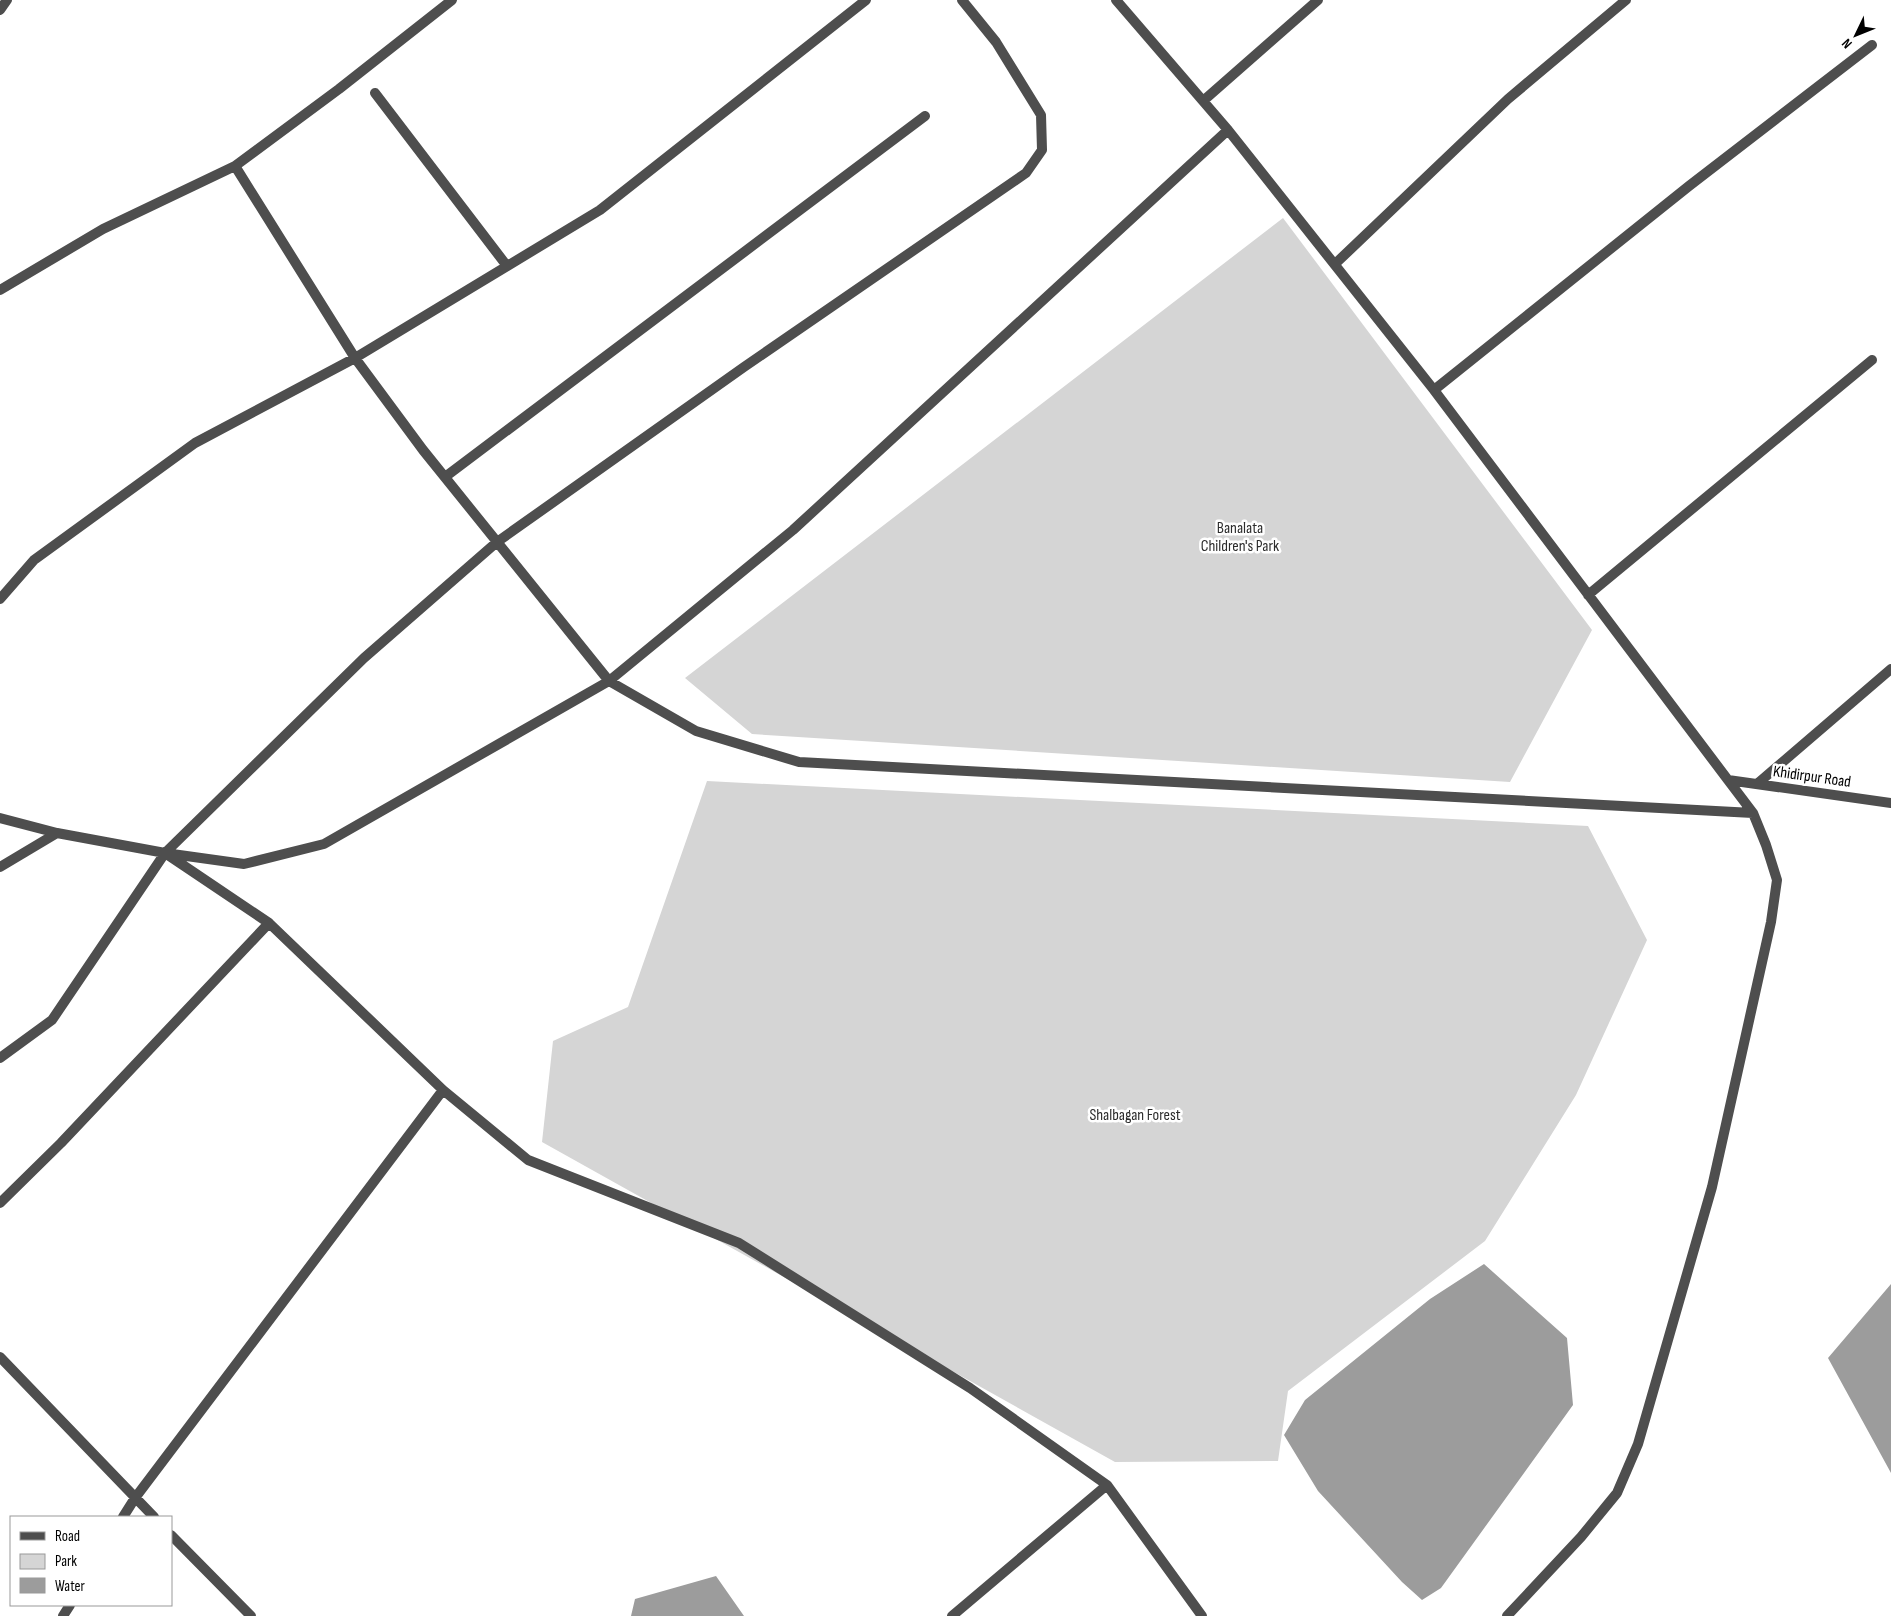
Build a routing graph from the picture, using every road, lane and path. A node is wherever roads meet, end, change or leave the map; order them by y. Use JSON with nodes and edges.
{"nodes":[{"id":1,"x":7,"y":0,"type":"edge"},
{"id":2,"x":866,"y":0,"type":"edge"},
{"id":3,"x":962,"y":0,"type":"edge"},
{"id":4,"x":1116,"y":0,"type":"edge"},
{"id":5,"x":1318,"y":0,"type":"edge"},
{"id":6,"x":1626,"y":0,"type":"edge"},
{"id":7,"x":448,"y":1,"type":"edge"},
{"id":8,"x":0,"y":10,"type":"edge"},
{"id":9,"x":1872,"y":45,"type":"dead end"},
{"id":10,"x":375,"y":93,"type":"dead end"},
{"id":11,"x":1203,"y":101,"type":"junction"},
{"id":12,"x":925,"y":116,"type":"dead end"},
{"id":13,"x":1228,"y":130,"type":"junction"},
{"id":14,"x":235,"y":166,"type":"junction"},
{"id":15,"x":1335,"y":264,"type":"junction"},
{"id":16,"x":507,"y":266,"type":"junction"},
{"id":17,"x":0,"y":290,"type":"edge"},
{"id":18,"x":355,"y":358,"type":"junction"},
{"id":19,"x":1872,"y":360,"type":"dead end"},
{"id":20,"x":1434,"y":390,"type":"junction"},
{"id":21,"x":445,"y":477,"type":"junction"},
{"id":22,"x":497,"y":542,"type":"junction"},
{"id":23,"x":1588,"y":595,"type":"junction"},
{"id":24,"x":0,"y":599,"type":"edge"},
{"id":25,"x":1891,"y":669,"type":"edge"},
{"id":26,"x":609,"y":681,"type":"junction"},
{"id":27,"x":1728,"y":780,"type":"junction"},
{"id":28,"x":1757,"y":784,"type":"junction"},
{"id":29,"x":1891,"y":803,"type":"edge"},
{"id":30,"x":1753,"y":813,"type":"junction"},
{"id":31,"x":0,"y":818,"type":"edge"},
{"id":32,"x":57,"y":833,"type":"junction"},
{"id":33,"x":165,"y":853,"type":"junction"},
{"id":34,"x":0,"y":867,"type":"edge"},
{"id":35,"x":268,"y":923,"type":"junction"},
{"id":36,"x":0,"y":1058,"type":"edge"},
{"id":37,"x":443,"y":1090,"type":"junction"},
{"id":38,"x":0,"y":1203,"type":"edge"},
{"id":39,"x":0,"y":1357,"type":"edge"},
{"id":40,"x":1107,"y":1485,"type":"junction"},
{"id":41,"x":135,"y":1498,"type":"junction"},
{"id":42,"x":124,"y":1516,"type":"edge"},
{"id":43,"x":153,"y":1516,"type":"edge"},
{"id":44,"x":172,"y":1536,"type":"edge"},
{"id":45,"x":252,"y":1616,"type":"edge"},
{"id":46,"x":952,"y":1616,"type":"edge"},
{"id":47,"x":1202,"y":1616,"type":"edge"},
{"id":48,"x":1507,"y":1616,"type":"edge"}],
"edges":[{"from":1,"to":8,"type":"street"},
{"from":2,"to":16,"type":"street"},
{"from":3,"to":22,"type":"street"},
{"from":4,"to":11,"type":"street"},
{"from":5,"to":11,"type":"street"},
{"from":6,"to":15,"type":"street"},
{"from":7,"to":14,"type":"street"},
{"from":9,"to":20,"type":"street"},
{"from":10,"to":16,"type":"street"},
{"from":11,"to":13,"type":"street"},
{"from":12,"to":21,"type":"street"},
{"from":13,"to":15,"type":"street"},
{"from":13,"to":26,"type":"street"},
{"from":14,"to":17,"type":"street"},
{"from":14,"to":18,"type":"street"},
{"from":15,"to":20,"type":"street"},
{"from":16,"to":18,"type":"street"},
{"from":18,"to":21,"type":"street"},
{"from":18,"to":24,"type":"street"},
{"from":19,"to":23,"type":"street"},
{"from":20,"to":23,"type":"street"},
{"from":21,"to":22,"type":"street"},
{"from":22,"to":26,"type":"street"},
{"from":22,"to":33,"type":"street"},
{"from":23,"to":27,"type":"street"},
{"from":25,"to":28,"type":"street"},
{"from":26,"to":30,"type":"street"},
{"from":26,"to":33,"type":"street"},
{"from":27,"to":28,"type":"street","name":"Khidirpur Road"},
{"from":27,"to":30,"type":"street"},
{"from":28,"to":29,"type":"street","name":"Khidirpur Road"},
{"from":30,"to":48,"type":"street"},
{"from":31,"to":32,"type":"street"},
{"from":32,"to":33,"type":"street"},
{"from":32,"to":34,"type":"street"},
{"from":33,"to":35,"type":"street"},
{"from":33,"to":36,"type":"street"},
{"from":35,"to":37,"type":"street"},
{"from":35,"to":38,"type":"street"},
{"from":37,"to":40,"type":"street"},
{"from":37,"to":41,"type":"street"},
{"from":39,"to":41,"type":"street"},
{"from":40,"to":46,"type":"street"},
{"from":40,"to":47,"type":"street"},
{"from":41,"to":42,"type":"street"},
{"from":41,"to":43,"type":"street"},
{"from":44,"to":45,"type":"street"}]}
